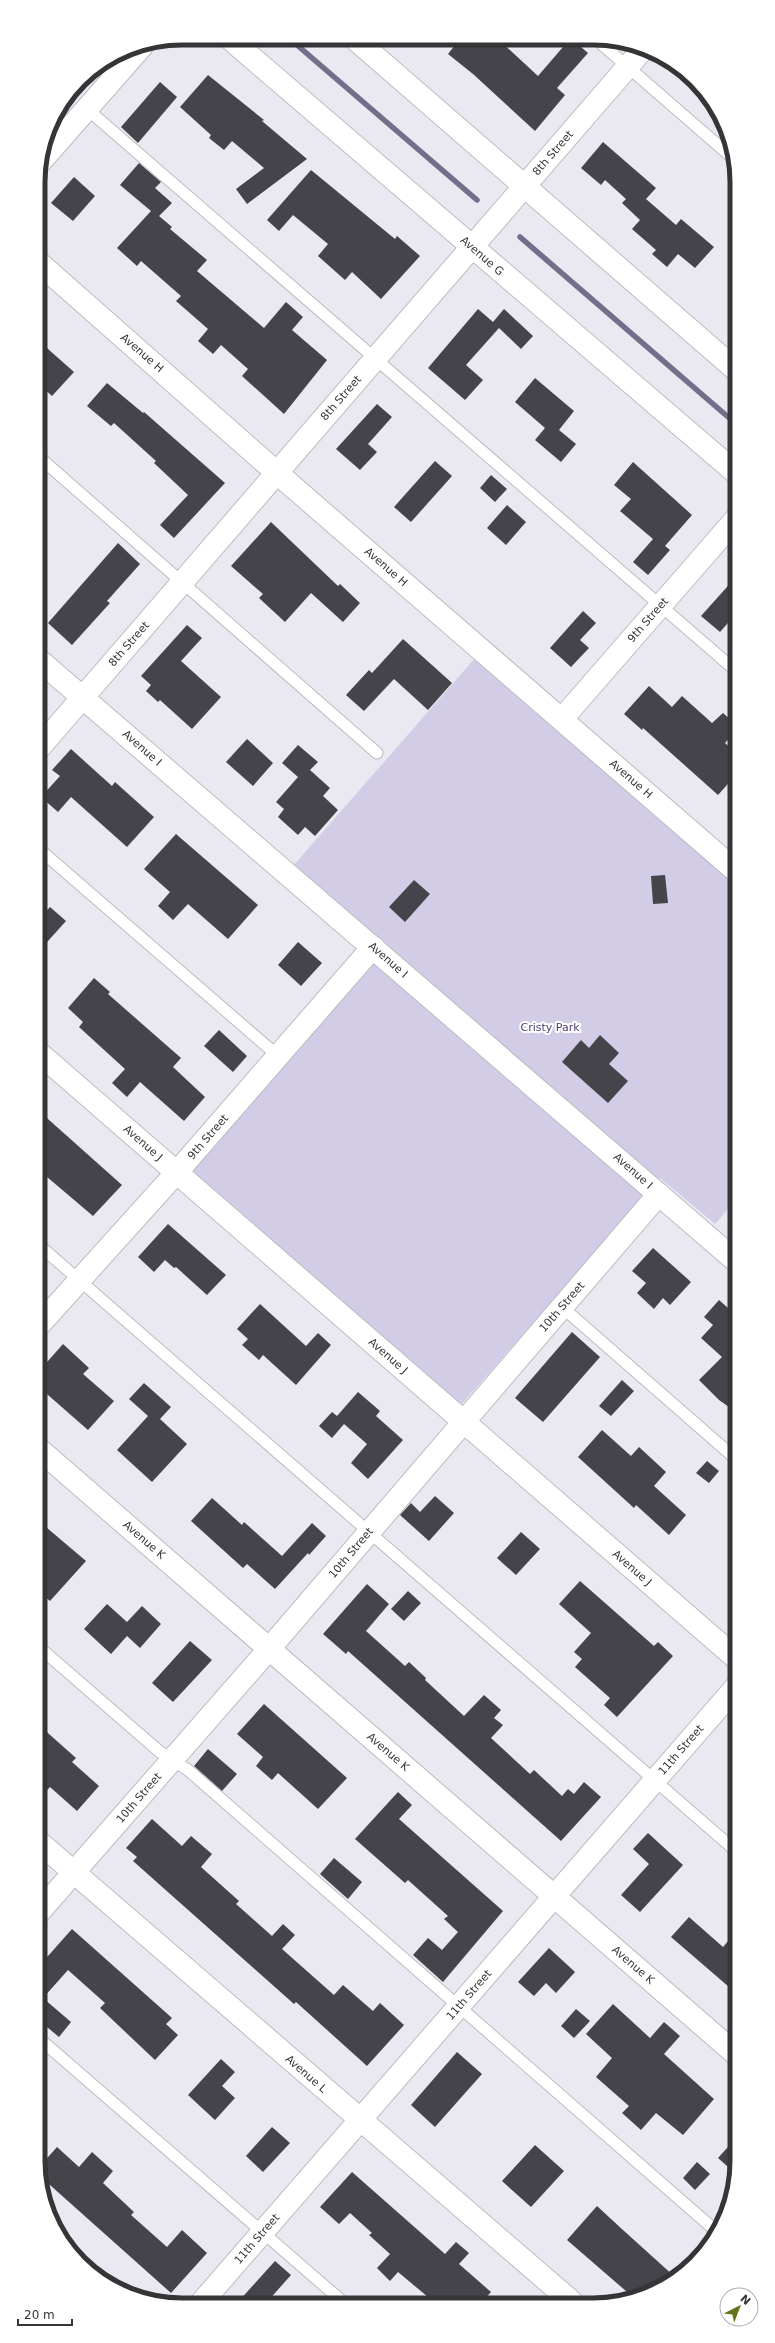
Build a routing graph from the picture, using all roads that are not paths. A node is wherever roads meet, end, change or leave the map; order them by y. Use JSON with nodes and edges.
{"nodes":[{"id":1,"x":237,"y":45,"type":"edge"},
{"id":2,"x":362,"y":45,"type":"edge"},
{"id":3,"x":603,"y":46,"type":"edge"},
{"id":4,"x":136,"y":53,"type":"edge"},
{"id":5,"x":640,"y":53,"type":"edge"},
{"id":6,"x":628,"y":67,"type":"junction"},
{"id":7,"x":87,"y":108,"type":"junction"},
{"id":8,"x":49,"y":152,"type":"edge"},
{"id":9,"x":727,"y":154,"type":"edge"},
{"id":10,"x":525,"y":186,"type":"junction"},
{"id":11,"x":471,"y":247,"type":"junction"},
{"id":12,"x":45,"y":268,"type":"edge"},
{"id":13,"x":376,"y":358,"type":"junction"},
{"id":14,"x":730,"y":365,"type":"edge"},
{"id":15,"x":45,"y":462,"type":"edge"},
{"id":16,"x":730,"y":468,"type":"edge"},
{"id":17,"x":277,"y":472,"type":"junction"},
{"id":18,"x":730,"y":526,"type":"edge"},
{"id":19,"x":182,"y":583,"type":"junction"},
{"id":20,"x":660,"y":606,"type":"junction"},
{"id":21,"x":45,"y":665,"type":"edge"},
{"id":22,"x":730,"y":666,"type":"edge"},
{"id":23,"x":83,"y":697,"type":"junction"},
{"id":24,"x":562,"y":719,"type":"junction"},
{"id":25,"x":45,"y":741,"type":"edge"},
{"id":26,"x":377,"y":753,"type":"dead end"},
{"id":27,"x":45,"y":854,"type":"edge"},
{"id":28,"x":730,"y":866,"type":"edge"},
{"id":29,"x":373,"y":946,"type":"junction"},
{"id":30,"x":278,"y":1056,"type":"junction"},
{"id":31,"x":45,"y":1058,"type":"edge"},
{"id":32,"x":177,"y":1172,"type":"junction"},
{"id":33,"x":659,"y":1194,"type":"junction"},
{"id":34,"x":45,"y":1250,"type":"edge"},
{"id":35,"x":730,"y":1256,"type":"edge"},
{"id":36,"x":79,"y":1280,"type":"junction"},
{"id":37,"x":562,"y":1307,"type":"junction"},
{"id":38,"x":45,"y":1318,"type":"edge"},
{"id":39,"x":463,"y":1421,"type":"junction"},
{"id":40,"x":45,"y":1454,"type":"edge"},
{"id":41,"x":730,"y":1454,"type":"edge"},
{"id":42,"x":369,"y":1532,"type":"junction"},
{"id":43,"x":269,"y":1649,"type":"junction"},
{"id":44,"x":45,"y":1652,"type":"edge"},
{"id":45,"x":730,"y":1653,"type":"edge"},
{"id":46,"x":730,"y":1694,"type":"edge"},
{"id":47,"x":172,"y":1760,"type":"junction"},
{"id":48,"x":655,"y":1780,"type":"junction"},
{"id":49,"x":730,"y":1846,"type":"edge"},
{"id":50,"x":45,"y":1848,"type":"edge"},
{"id":51,"x":74,"y":1872,"type":"junction"},
{"id":52,"x":554,"y":1896,"type":"junction"},
{"id":53,"x":45,"y":1905,"type":"edge"},
{"id":54,"x":459,"y":2006,"type":"junction"},
{"id":55,"x":45,"y":2044,"type":"edge"},
{"id":56,"x":730,"y":2049,"type":"edge"},
{"id":57,"x":360,"y":2120,"type":"junction"},
{"id":58,"x":713,"y":2229,"type":"edge"},
{"id":59,"x":262,"y":2233,"type":"junction"},
{"id":60,"x":205,"y":2298,"type":"edge"},
{"id":61,"x":338,"y":2298,"type":"edge"},
{"id":62,"x":567,"y":2298,"type":"edge"}],
"edges":[{"from":1,"to":11,"type":"street","name":"Avenue G"},
{"from":2,"to":10,"type":"street"},
{"from":3,"to":6,"type":"lane"},
{"from":4,"to":7,"type":"street"},
{"from":5,"to":6,"type":"street","name":"8th Street"},
{"from":6,"to":9,"type":"lane"},
{"from":6,"to":10,"type":"street","name":"8th Street"},
{"from":7,"to":8,"type":"street"},
{"from":7,"to":13,"type":"lane"},
{"from":10,"to":11,"type":"street","name":"8th Street"},
{"from":10,"to":14,"type":"street"},
{"from":11,"to":13,"type":"street","name":"8th Street"},
{"from":11,"to":16,"type":"street","name":"Avenue G"},
{"from":12,"to":17,"type":"street","name":"Avenue H"},
{"from":13,"to":17,"type":"street","name":"8th Street"},
{"from":13,"to":20,"type":"lane"},
{"from":15,"to":19,"type":"lane"},
{"from":17,"to":19,"type":"street","name":"8th Street"},
{"from":17,"to":24,"type":"street","name":"Avenue H"},
{"from":18,"to":20,"type":"street","name":"9th Street"},
{"from":19,"to":23,"type":"street","name":"8th Street"},
{"from":19,"to":26,"type":"lane"},
{"from":20,"to":22,"type":"lane"},
{"from":20,"to":24,"type":"street","name":"9th Street"},
{"from":21,"to":23,"type":"street","name":"Avenue I"},
{"from":23,"to":25,"type":"street","name":"8th Street"},
{"from":23,"to":29,"type":"street","name":"Avenue I"},
{"from":24,"to":28,"type":"street","name":"Avenue H"},
{"from":27,"to":30,"type":"lane"},
{"from":29,"to":30,"type":"street","name":"9th Street"},
{"from":29,"to":33,"type":"street","name":"Avenue I"},
{"from":30,"to":32,"type":"street","name":"9th Street"},
{"from":31,"to":32,"type":"street","name":"Avenue J"},
{"from":32,"to":36,"type":"street","name":"9th Street"},
{"from":32,"to":39,"type":"street","name":"Avenue J"},
{"from":33,"to":35,"type":"street","name":"Avenue I"},
{"from":33,"to":37,"type":"street","name":"10th Street"},
{"from":34,"to":36,"type":"lane"},
{"from":36,"to":38,"type":"street","name":"9th Street"},
{"from":36,"to":42,"type":"lane"},
{"from":37,"to":39,"type":"street","name":"10th Street"},
{"from":37,"to":41,"type":"lane"},
{"from":39,"to":42,"type":"street","name":"10th Street"},
{"from":39,"to":45,"type":"street","name":"Avenue J"},
{"from":40,"to":43,"type":"street","name":"Avenue K"},
{"from":42,"to":43,"type":"street","name":"10th Street"},
{"from":42,"to":48,"type":"lane"},
{"from":43,"to":47,"type":"street","name":"10th Street"},
{"from":43,"to":52,"type":"street","name":"Avenue K"},
{"from":44,"to":47,"type":"lane"},
{"from":46,"to":48,"type":"street","name":"11th Street"},
{"from":47,"to":51,"type":"street","name":"10th Street"},
{"from":47,"to":54,"type":"lane"},
{"from":48,"to":49,"type":"lane"},
{"from":48,"to":52,"type":"street","name":"11th Street"},
{"from":50,"to":51,"type":"street","name":"Avenue L"},
{"from":51,"to":53,"type":"street","name":"10th Street"},
{"from":51,"to":57,"type":"street","name":"Avenue L"},
{"from":52,"to":54,"type":"street","name":"11th Street"},
{"from":52,"to":56,"type":"street","name":"Avenue K"},
{"from":54,"to":57,"type":"street","name":"11th Street"},
{"from":54,"to":58,"type":"lane"},
{"from":55,"to":59,"type":"lane"},
{"from":57,"to":59,"type":"street","name":"11th Street"},
{"from":57,"to":62,"type":"street","name":"Avenue L"},
{"from":59,"to":60,"type":"street","name":"11th Street"},
{"from":59,"to":61,"type":"lane"}]}
